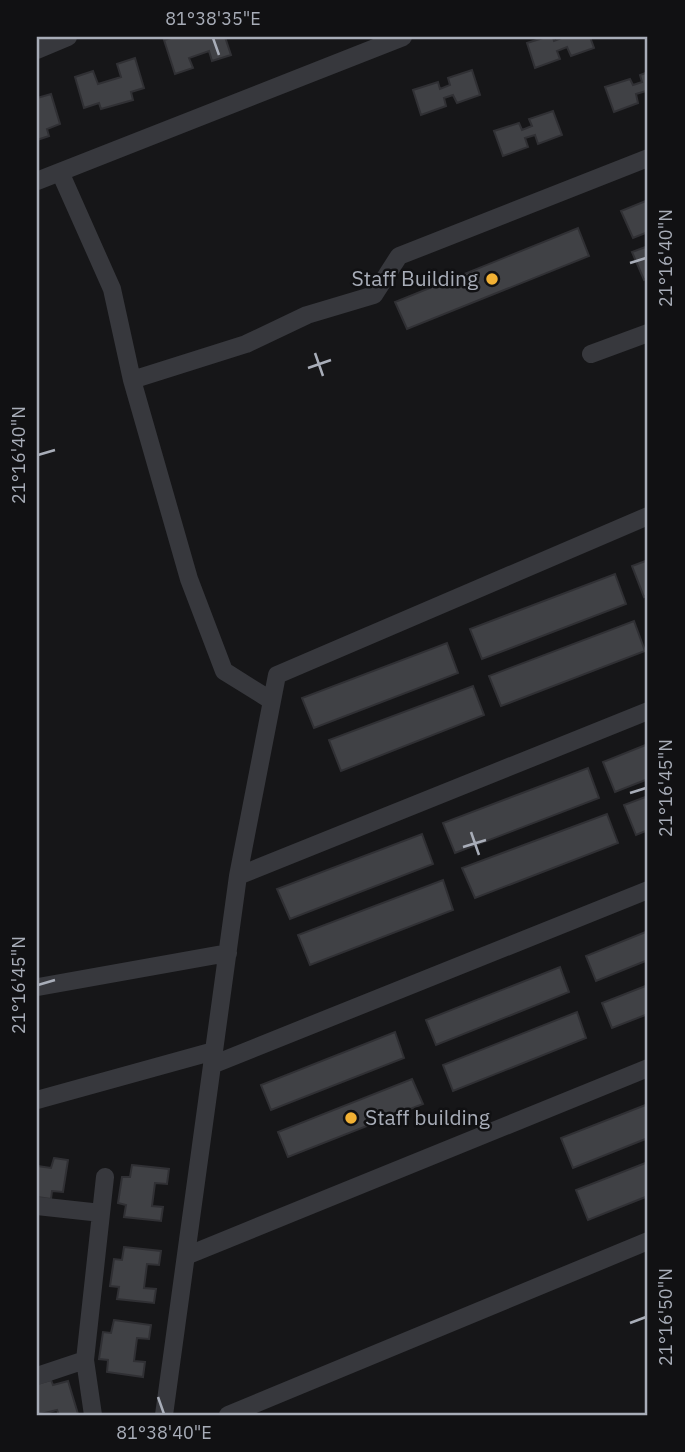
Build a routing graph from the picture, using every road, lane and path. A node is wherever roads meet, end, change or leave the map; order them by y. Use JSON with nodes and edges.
{"nodes":[{"id":1,"x":68,"y":37,"type":"edge"},
{"id":2,"x":355,"y":37,"type":"edge"},
{"id":3,"x":403,"y":37,"type":"edge"},
{"id":4,"x":37,"y":50,"type":"edge"},
{"id":5,"x":353,"y":57,"type":"junction"},
{"id":6,"x":648,"y":158,"type":"edge"},
{"id":7,"x":60,"y":172,"type":"junction"},
{"id":8,"x":37,"y":181,"type":"edge"},
{"id":9,"x":648,"y":332,"type":"edge"},
{"id":10,"x":591,"y":354,"type":"dead end"},
{"id":11,"x":132,"y":380,"type":"junction"},
{"id":12,"x":648,"y":516,"type":"edge"},
{"id":13,"x":272,"y":701,"type":"junction"},
{"id":14,"x":648,"y":711,"type":"edge"},
{"id":15,"x":238,"y":876,"type":"junction"},
{"id":16,"x":648,"y":890,"type":"edge"},
{"id":17,"x":228,"y":953,"type":"junction"},
{"id":18,"x":38,"y":987,"type":"dead end"},
{"id":19,"x":213,"y":1058,"type":"junction"},
{"id":20,"x":648,"y":1068,"type":"edge"},
{"id":21,"x":37,"y":1100,"type":"edge"},
{"id":22,"x":106,"y":1177,"type":"dead end"},
{"id":23,"x":37,"y":1206,"type":"edge"},
{"id":24,"x":101,"y":1213,"type":"junction"},
{"id":25,"x":648,"y":1241,"type":"edge"},
{"id":26,"x":186,"y":1256,"type":"junction"},
{"id":27,"x":85,"y":1360,"type":"junction"},
{"id":28,"x":37,"y":1376,"type":"edge"},
{"id":29,"x":93,"y":1415,"type":"edge"},
{"id":30,"x":164,"y":1415,"type":"edge"},
{"id":31,"x":228,"y":1415,"type":"edge"}],
"edges":[{"from":1,"to":4,"type":"street"},
{"from":2,"to":5,"type":"street"},
{"from":3,"to":5,"type":"street"},
{"from":5,"to":7,"type":"street"},
{"from":6,"to":11,"type":"street"},
{"from":7,"to":8,"type":"street"},
{"from":7,"to":11,"type":"street"},
{"from":9,"to":10,"type":"street"},
{"from":11,"to":13,"type":"street"},
{"from":12,"to":13,"type":"street"},
{"from":13,"to":15,"type":"street"},
{"from":14,"to":15,"type":"street"},
{"from":15,"to":17,"type":"street"},
{"from":16,"to":19,"type":"street"},
{"from":17,"to":18,"type":"street"},
{"from":17,"to":19,"type":"street"},
{"from":19,"to":21,"type":"street"},
{"from":19,"to":26,"type":"street"},
{"from":20,"to":26,"type":"street"},
{"from":22,"to":24,"type":"street"},
{"from":23,"to":24,"type":"street"},
{"from":24,"to":27,"type":"street"},
{"from":25,"to":31,"type":"street"},
{"from":26,"to":30,"type":"street"},
{"from":27,"to":28,"type":"street"},
{"from":27,"to":29,"type":"street"}]}
